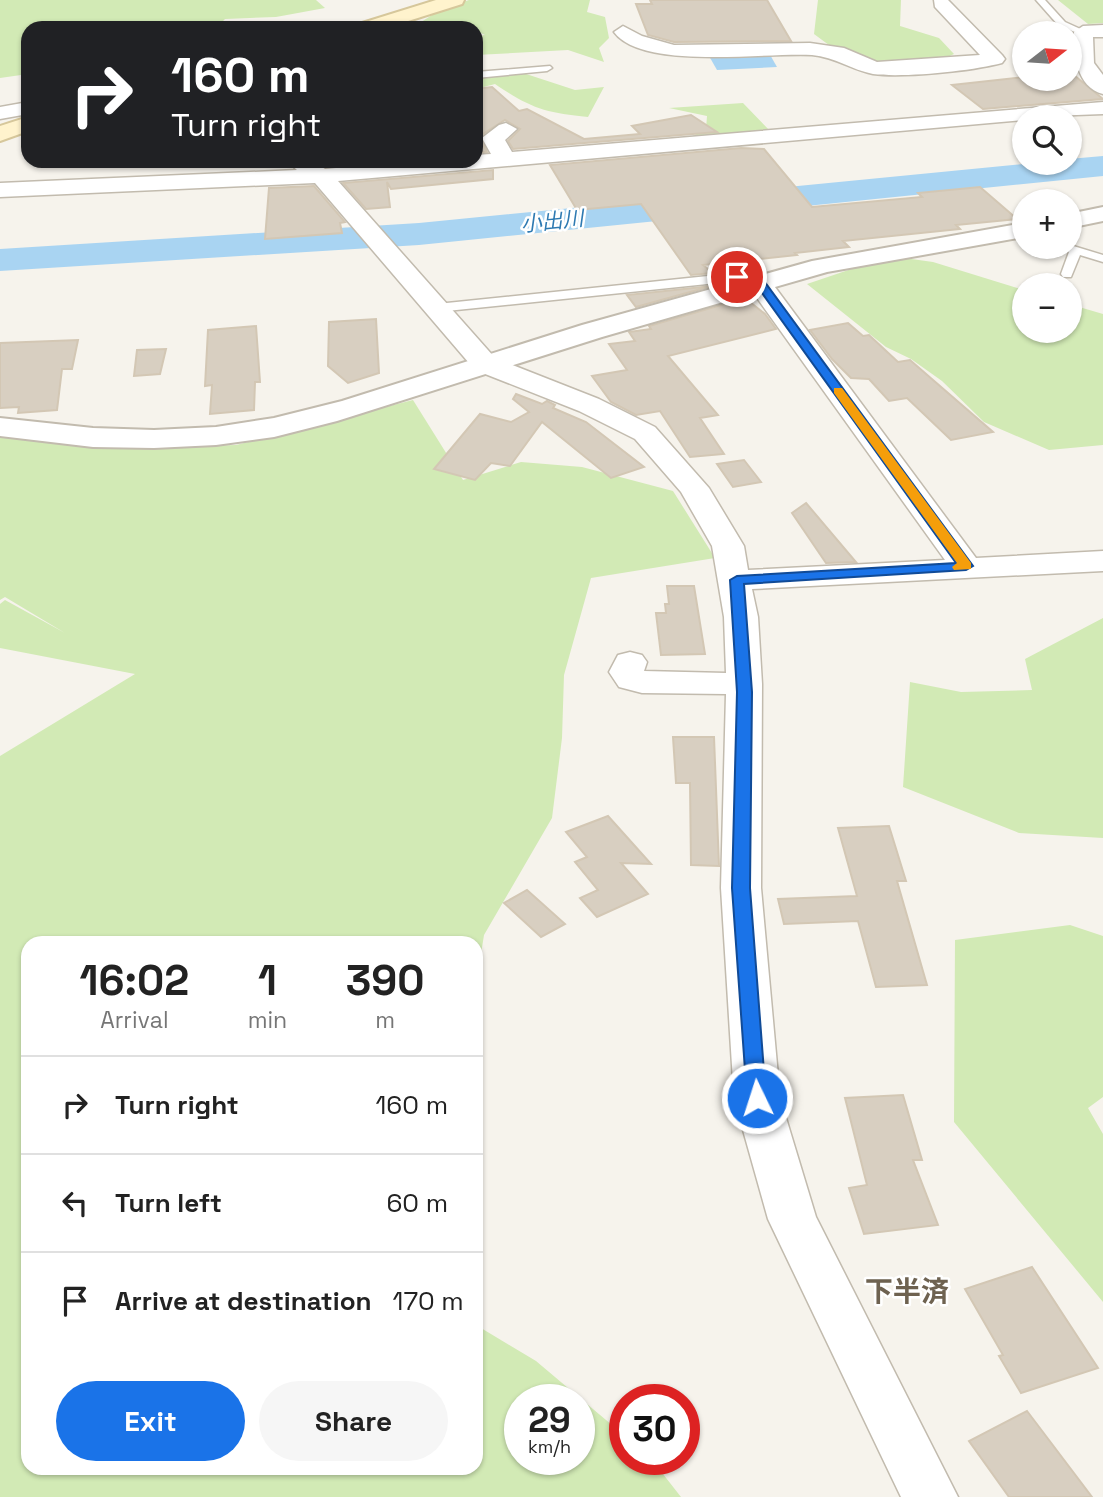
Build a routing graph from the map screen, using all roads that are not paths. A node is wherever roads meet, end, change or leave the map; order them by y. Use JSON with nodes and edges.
{"nodes":[{"id":1,"x":455,"y":0,"type":"edge"},
{"id":2,"x":1040,"y":0,"type":"edge"},
{"id":3,"x":941,"y":3,"type":"dead end"},
{"id":4,"x":388,"y":21,"type":"edge"},
{"id":5,"x":1103,"y":31,"type":"edge"},
{"id":6,"x":623,"y":32,"type":"dead end"},
{"id":7,"x":1083,"y":32,"type":"junction"},
{"id":8,"x":547,"y":68,"type":"dead end"},
{"id":9,"x":906,"y":68,"type":"junction"},
{"id":10,"x":483,"y":74,"type":"edge"},
{"id":11,"x":925,"y":85,"type":"dead end"},
{"id":12,"x":1103,"y":88,"type":"edge"},
{"id":13,"x":945,"y":101,"type":"dead end"},
{"id":14,"x":1103,"y":108,"type":"edge"},
{"id":15,"x":21,"y":109,"type":"edge"},
{"id":16,"x":0,"y":113,"type":"edge"},
{"id":17,"x":964,"y":118,"type":"junction"},
{"id":18,"x":21,"y":126,"type":"edge"},
{"id":19,"x":0,"y":134,"type":"edge"},
{"id":20,"x":492,"y":136,"type":"edge"},
{"id":21,"x":506,"y":160,"type":"junction"},
{"id":22,"x":483,"y":161,"type":"edge"},
{"id":23,"x":309,"y":168,"type":"edge"},
{"id":24,"x":402,"y":168,"type":"edge"},
{"id":25,"x":321,"y":176,"type":"junction"},
{"id":26,"x":0,"y":190,"type":"edge"},
{"id":27,"x":1103,"y":214,"type":"edge"},
{"id":28,"x":1082,"y":218,"type":"edge"},
{"id":29,"x":1012,"y":232,"type":"edge"},
{"id":30,"x":1082,"y":253,"type":"edge"},
{"id":31,"x":1103,"y":259,"type":"edge"},
{"id":32,"x":761,"y":284,"type":"junction"},
{"id":33,"x":437,"y":308,"type":"junction"},
{"id":34,"x":485,"y":364,"type":"junction"},
{"id":35,"x":0,"y":427,"type":"edge"},
{"id":36,"x":1103,"y":561,"type":"edge"},
{"id":37,"x":966,"y":566,"type":"junction"},
{"id":38,"x":737,"y":580,"type":"junction"},
{"id":39,"x":630,"y":662,"type":"dead end"},
{"id":40,"x":744,"y":684,"type":"junction"},
{"id":41,"x":930,"y":1497,"type":"edge"}],
"edges":[{"from":1,"to":4,"type":"main road"},
{"from":2,"to":7,"type":"lane"},
{"from":3,"to":9,"type":"street"},
{"from":5,"to":7,"type":"street"},
{"from":6,"to":9,"type":"street"},
{"from":7,"to":12,"type":"street"},
{"from":8,"to":10,"type":"lane"},
{"from":9,"to":11,"type":"street"},
{"from":13,"to":17,"type":"street"},
{"from":14,"to":17,"type":"street"},
{"from":15,"to":16,"type":"street"},
{"from":17,"to":21,"type":"street"},
{"from":18,"to":19,"type":"main road"},
{"from":20,"to":21,"type":"street"},
{"from":21,"to":22,"type":"street"},
{"from":23,"to":25,"type":"street"},
{"from":24,"to":25,"type":"street"},
{"from":25,"to":26,"type":"street"},
{"from":25,"to":33,"type":"street"},
{"from":27,"to":28,"type":"street"},
{"from":29,"to":32,"type":"street"},
{"from":30,"to":31,"type":"lane"},
{"from":32,"to":33,"type":"lane"},
{"from":32,"to":34,"type":"street"},
{"from":32,"to":37,"type":"street"},
{"from":33,"to":34,"type":"street"},
{"from":34,"to":35,"type":"street"},
{"from":34,"to":38,"type":"street"},
{"from":36,"to":37,"type":"street"},
{"from":37,"to":38,"type":"street"},
{"from":38,"to":40,"type":"street"},
{"from":39,"to":40,"type":"street"},
{"from":40,"to":41,"type":"street"}]}
